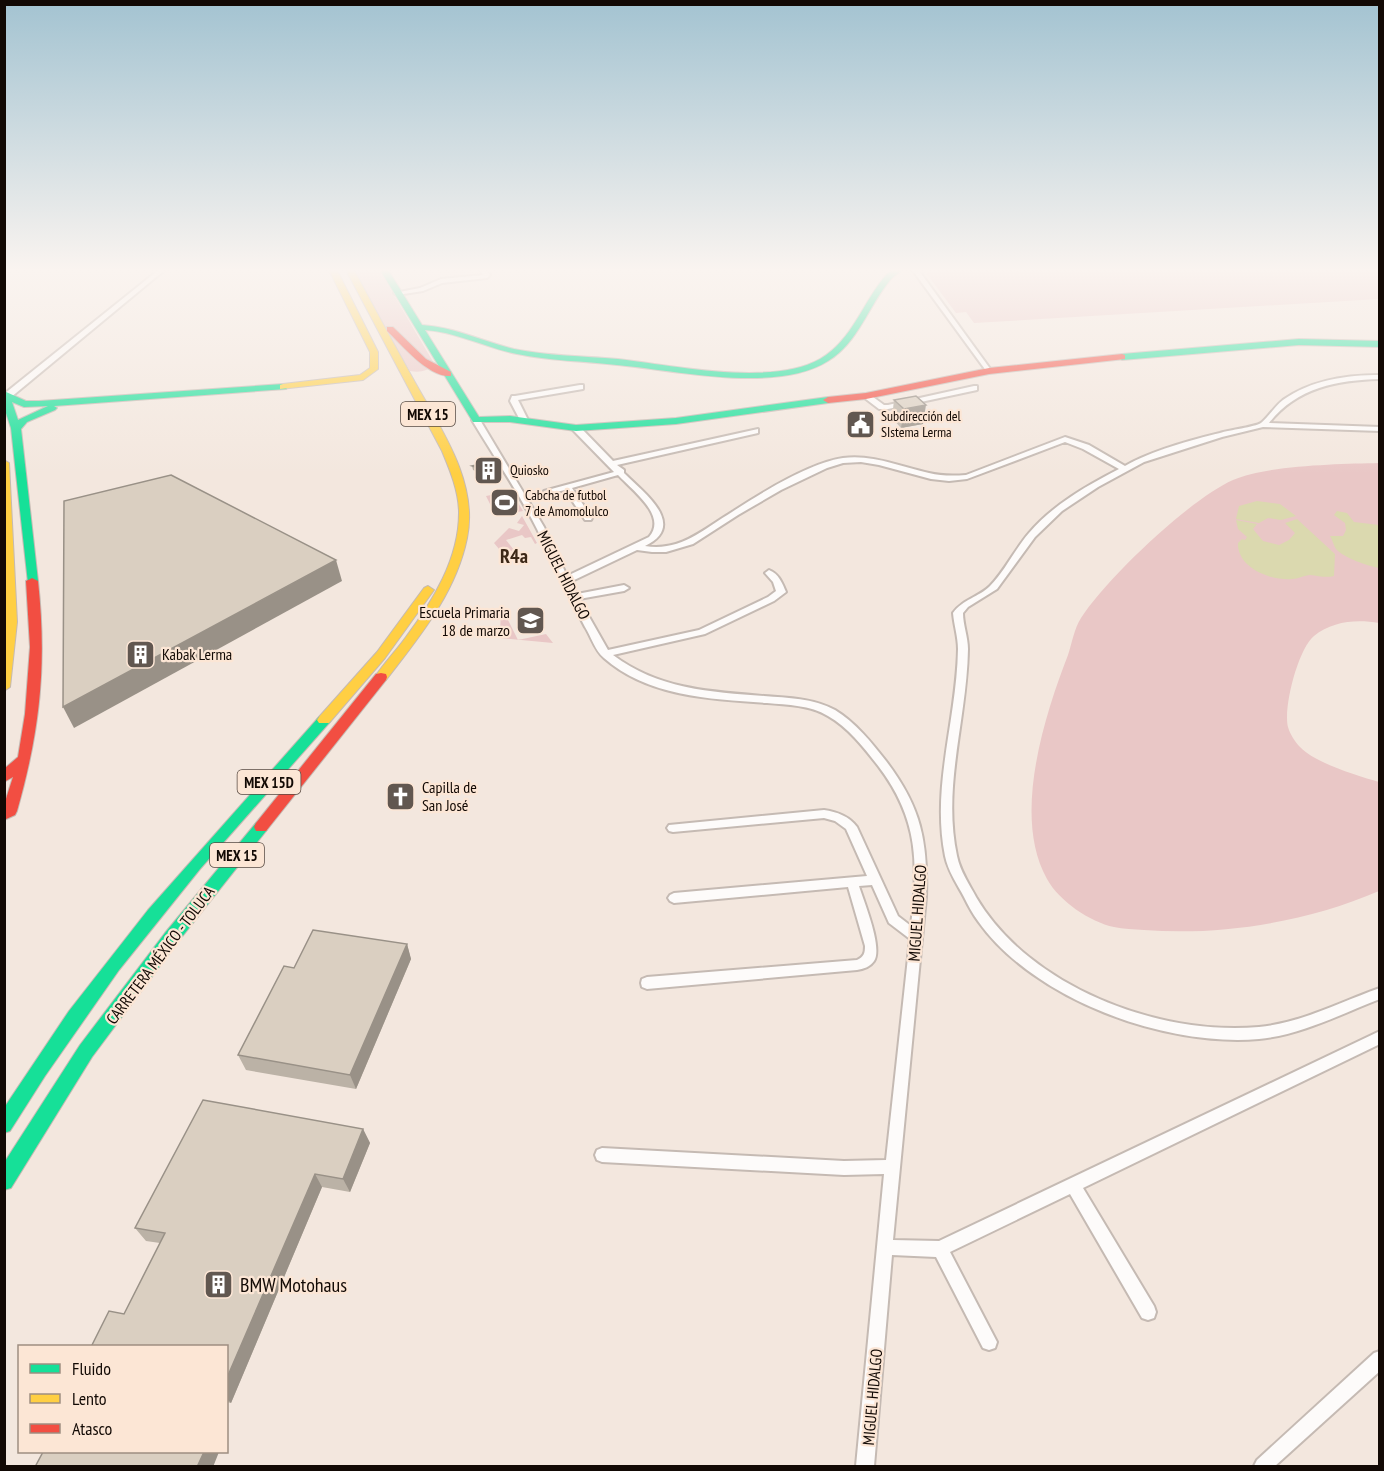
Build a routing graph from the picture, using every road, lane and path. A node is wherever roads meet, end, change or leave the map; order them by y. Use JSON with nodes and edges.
{"nodes":[{"id":1,"x":78,"y":337,"type":"edge"},
{"id":2,"x":366,"y":337,"type":"edge"},
{"id":3,"x":386,"y":337,"type":"edge"},
{"id":4,"x":398,"y":337,"type":"edge"},
{"id":5,"x":427,"y":337,"type":"edge"},
{"id":6,"x":474,"y":337,"type":"edge"},
{"id":7,"x":850,"y":337,"type":"edge"},
{"id":8,"x":965,"y":337,"type":"edge"},
{"id":9,"x":1380,"y":344,"type":"edge"},
{"id":10,"x":990,"y":370,"type":"junction"},
{"id":11,"x":448,"y":374,"type":"junction"},
{"id":12,"x":1380,"y":377,"type":"edge"},
{"id":13,"x":580,"y":387,"type":"dead end"},
{"id":14,"x":974,"y":388,"type":"dead end"},
{"id":15,"x":6,"y":394,"type":"edge"},
{"id":16,"x":866,"y":396,"type":"junction"},
{"id":17,"x":86,"y":401,"type":"junction"},
{"id":18,"x":476,"y":420,"type":"junction"},
{"id":19,"x":524,"y":420,"type":"junction"},
{"id":20,"x":1263,"y":425,"type":"junction"},
{"id":21,"x":16,"y":428,"type":"junction"},
{"id":22,"x":576,"y":428,"type":"junction"},
{"id":23,"x":1380,"y":429,"type":"edge"},
{"id":24,"x":755,"y":431,"type":"dead end"},
{"id":25,"x":4,"y":463,"type":"edge"},
{"id":26,"x":612,"y":464,"type":"junction"},
{"id":27,"x":1125,"y":469,"type":"junction"},
{"id":28,"x":621,"y":472,"type":"junction"},
{"id":29,"x":567,"y":487,"type":"junction"},
{"id":30,"x":547,"y":493,"type":"dead end"},
{"id":31,"x":588,"y":518,"type":"dead end"},
{"id":32,"x":463,"y":529,"type":"junction"},
{"id":33,"x":636,"y":547,"type":"junction"},
{"id":34,"x":769,"y":573,"type":"dead end"},
{"id":35,"x":565,"y":581,"type":"junction"},
{"id":36,"x":624,"y":588,"type":"dead end"},
{"id":37,"x":574,"y":597,"type":"junction"},
{"id":38,"x":605,"y":654,"type":"junction"},
{"id":39,"x":4,"y":687,"type":"edge"},
{"id":40,"x":25,"y":758,"type":"junction"},
{"id":41,"x":4,"y":777,"type":"edge"},
{"id":42,"x":4,"y":815,"type":"edge"},
{"id":43,"x":673,"y":828,"type":"dead end"},
{"id":44,"x":876,"y":880,"type":"junction"},
{"id":45,"x":852,"y":882,"type":"junction"},
{"id":46,"x":674,"y":898,"type":"dead end"},
{"id":47,"x":916,"y":937,"type":"junction"},
{"id":48,"x":647,"y":983,"type":"dead end"},
{"id":49,"x":1380,"y":993,"type":"edge"},
{"id":50,"x":1380,"y":1037,"type":"edge"},
{"id":51,"x":4,"y":1125,"type":"edge"},
{"id":52,"x":602,"y":1155,"type":"dead end"},
{"id":53,"x":892,"y":1167,"type":"junction"},
{"id":54,"x":4,"y":1181,"type":"edge"},
{"id":55,"x":1073,"y":1185,"type":"junction"},
{"id":56,"x":886,"y":1247,"type":"junction"},
{"id":57,"x":940,"y":1249,"type":"junction"},
{"id":58,"x":1148,"y":1312,"type":"dead end"},
{"id":59,"x":989,"y":1342,"type":"dead end"},
{"id":60,"x":1380,"y":1359,"type":"edge"},
{"id":61,"x":865,"y":1467,"type":"edge"},
{"id":62,"x":1263,"y":1467,"type":"edge"}],
"edges":[{"from":1,"to":15,"type":"street"},
{"from":2,"to":17,"type":"main road"},
{"from":3,"to":32,"type":"main road","number":"MEX 15"},
{"from":4,"to":11,"type":"main road"},
{"from":5,"to":11,"type":"main road"},
{"from":6,"to":7,"type":"main road"},
{"from":8,"to":10,"type":"street"},
{"from":9,"to":10,"type":"main road"},
{"from":10,"to":16,"type":"main road"},
{"from":11,"to":18,"type":"main road"},
{"from":12,"to":20,"type":"street"},
{"from":13,"to":19,"type":"street"},
{"from":14,"to":16,"type":"street"},
{"from":15,"to":17,"type":"main road"},
{"from":15,"to":21,"type":"main road"},
{"from":16,"to":22,"type":"main road"},
{"from":17,"to":21,"type":"main road"},
{"from":18,"to":19,"type":"main road"},
{"from":18,"to":35,"type":"street","name":"MIGUEL HIDALGO"},
{"from":19,"to":22,"type":"main road"},
{"from":20,"to":23,"type":"street"},
{"from":20,"to":27,"type":"street"},
{"from":21,"to":40,"type":"main road"},
{"from":22,"to":26,"type":"street"},
{"from":24,"to":26,"type":"street"},
{"from":25,"to":39,"type":"main road"},
{"from":26,"to":28,"type":"street"},
{"from":27,"to":33,"type":"street"},
{"from":27,"to":49,"type":"street"},
{"from":28,"to":29,"type":"street"},
{"from":28,"to":33,"type":"street"},
{"from":29,"to":30,"type":"street"},
{"from":29,"to":31,"type":"street"},
{"from":32,"to":51,"type":"main road","number":"MEX 15D"},
{"from":32,"to":54,"type":"main road","name":"CARRETERA MÉXICO - TOLUCA","number":"MEX 15"},
{"from":33,"to":35,"type":"street"},
{"from":34,"to":38,"type":"street"},
{"from":35,"to":37,"type":"street","name":"MIGUEL HIDALGO"},
{"from":36,"to":37,"type":"street"},
{"from":37,"to":38,"type":"street","name":"MIGUEL HIDALGO"},
{"from":38,"to":47,"type":"street","name":"MIGUEL HIDALGO"},
{"from":40,"to":41,"type":"main road"},
{"from":40,"to":42,"type":"main road"},
{"from":43,"to":44,"type":"street"},
{"from":44,"to":45,"type":"street"},
{"from":44,"to":47,"type":"street"},
{"from":45,"to":46,"type":"street"},
{"from":45,"to":48,"type":"street"},
{"from":47,"to":53,"type":"street","name":"MIGUEL HIDALGO"},
{"from":50,"to":55,"type":"street"},
{"from":52,"to":53,"type":"street"},
{"from":53,"to":56,"type":"street","name":"MIGUEL HIDALGO"},
{"from":55,"to":57,"type":"street"},
{"from":55,"to":58,"type":"street"},
{"from":56,"to":57,"type":"street"},
{"from":56,"to":61,"type":"street","name":"MIGUEL HIDALGO"},
{"from":57,"to":59,"type":"street"},
{"from":60,"to":62,"type":"street"}]}
